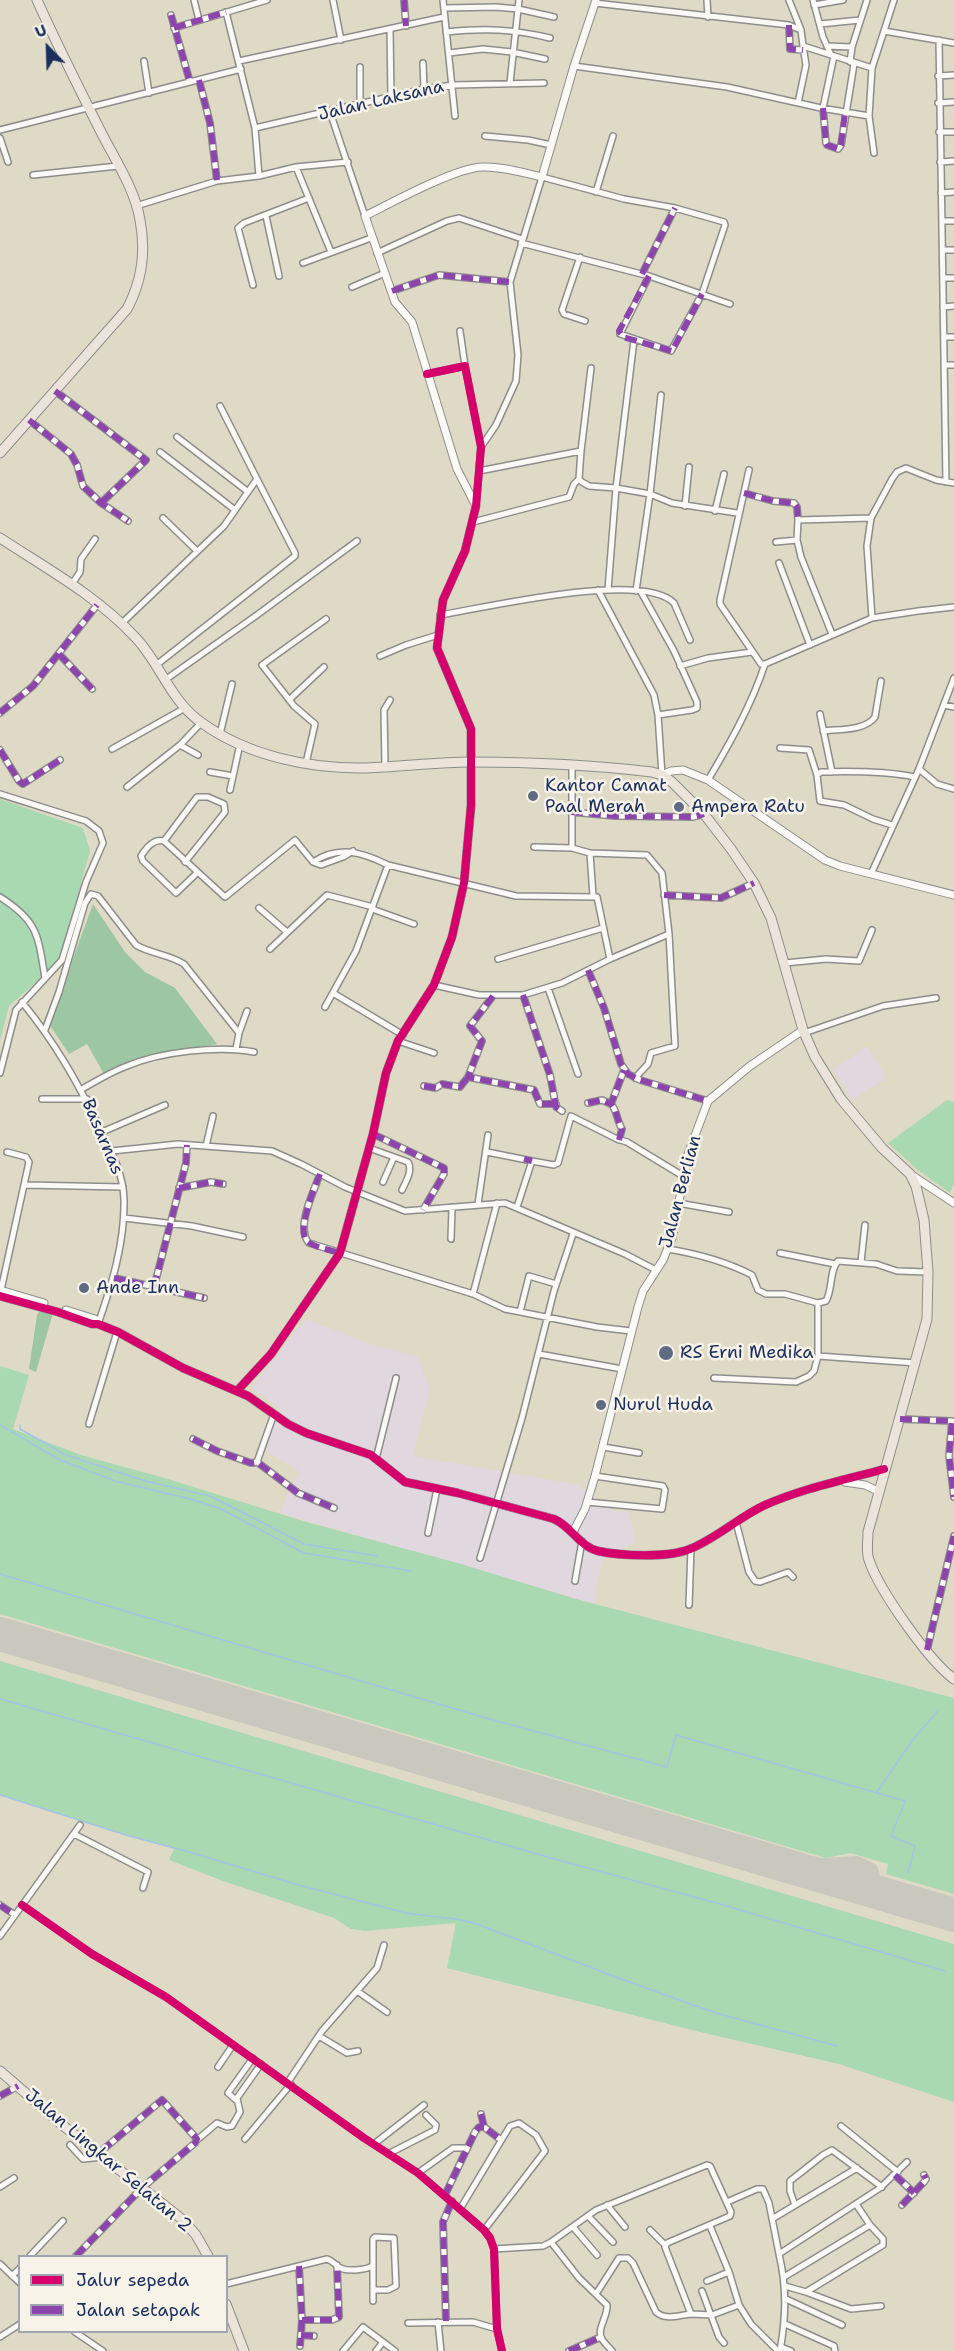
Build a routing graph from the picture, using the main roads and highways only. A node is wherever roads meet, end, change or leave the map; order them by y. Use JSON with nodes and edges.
{"nodes":[{"id":1,"x":37,"y":0,"type":"edge"},
{"id":2,"x":0,"y":453,"type":"edge"},
{"id":3,"x":0,"y":538,"type":"edge"},
{"id":4,"x":954,"y":1679,"type":"edge"},
{"id":5,"x":0,"y":2071,"type":"edge"},
{"id":6,"x":207,"y":2255,"type":"edge"},
{"id":7,"x":228,"y":2309,"type":"edge"},
{"id":8,"x":244,"y":2351,"type":"edge"}],
"edges":[{"from":1,"to":2,"type":"highway"},
{"from":3,"to":4,"type":"highway"},
{"from":5,"to":6,"type":"highway","name":"Jalan Lingkar Selatan 2"},
{"from":7,"to":8,"type":"highway"}]}
